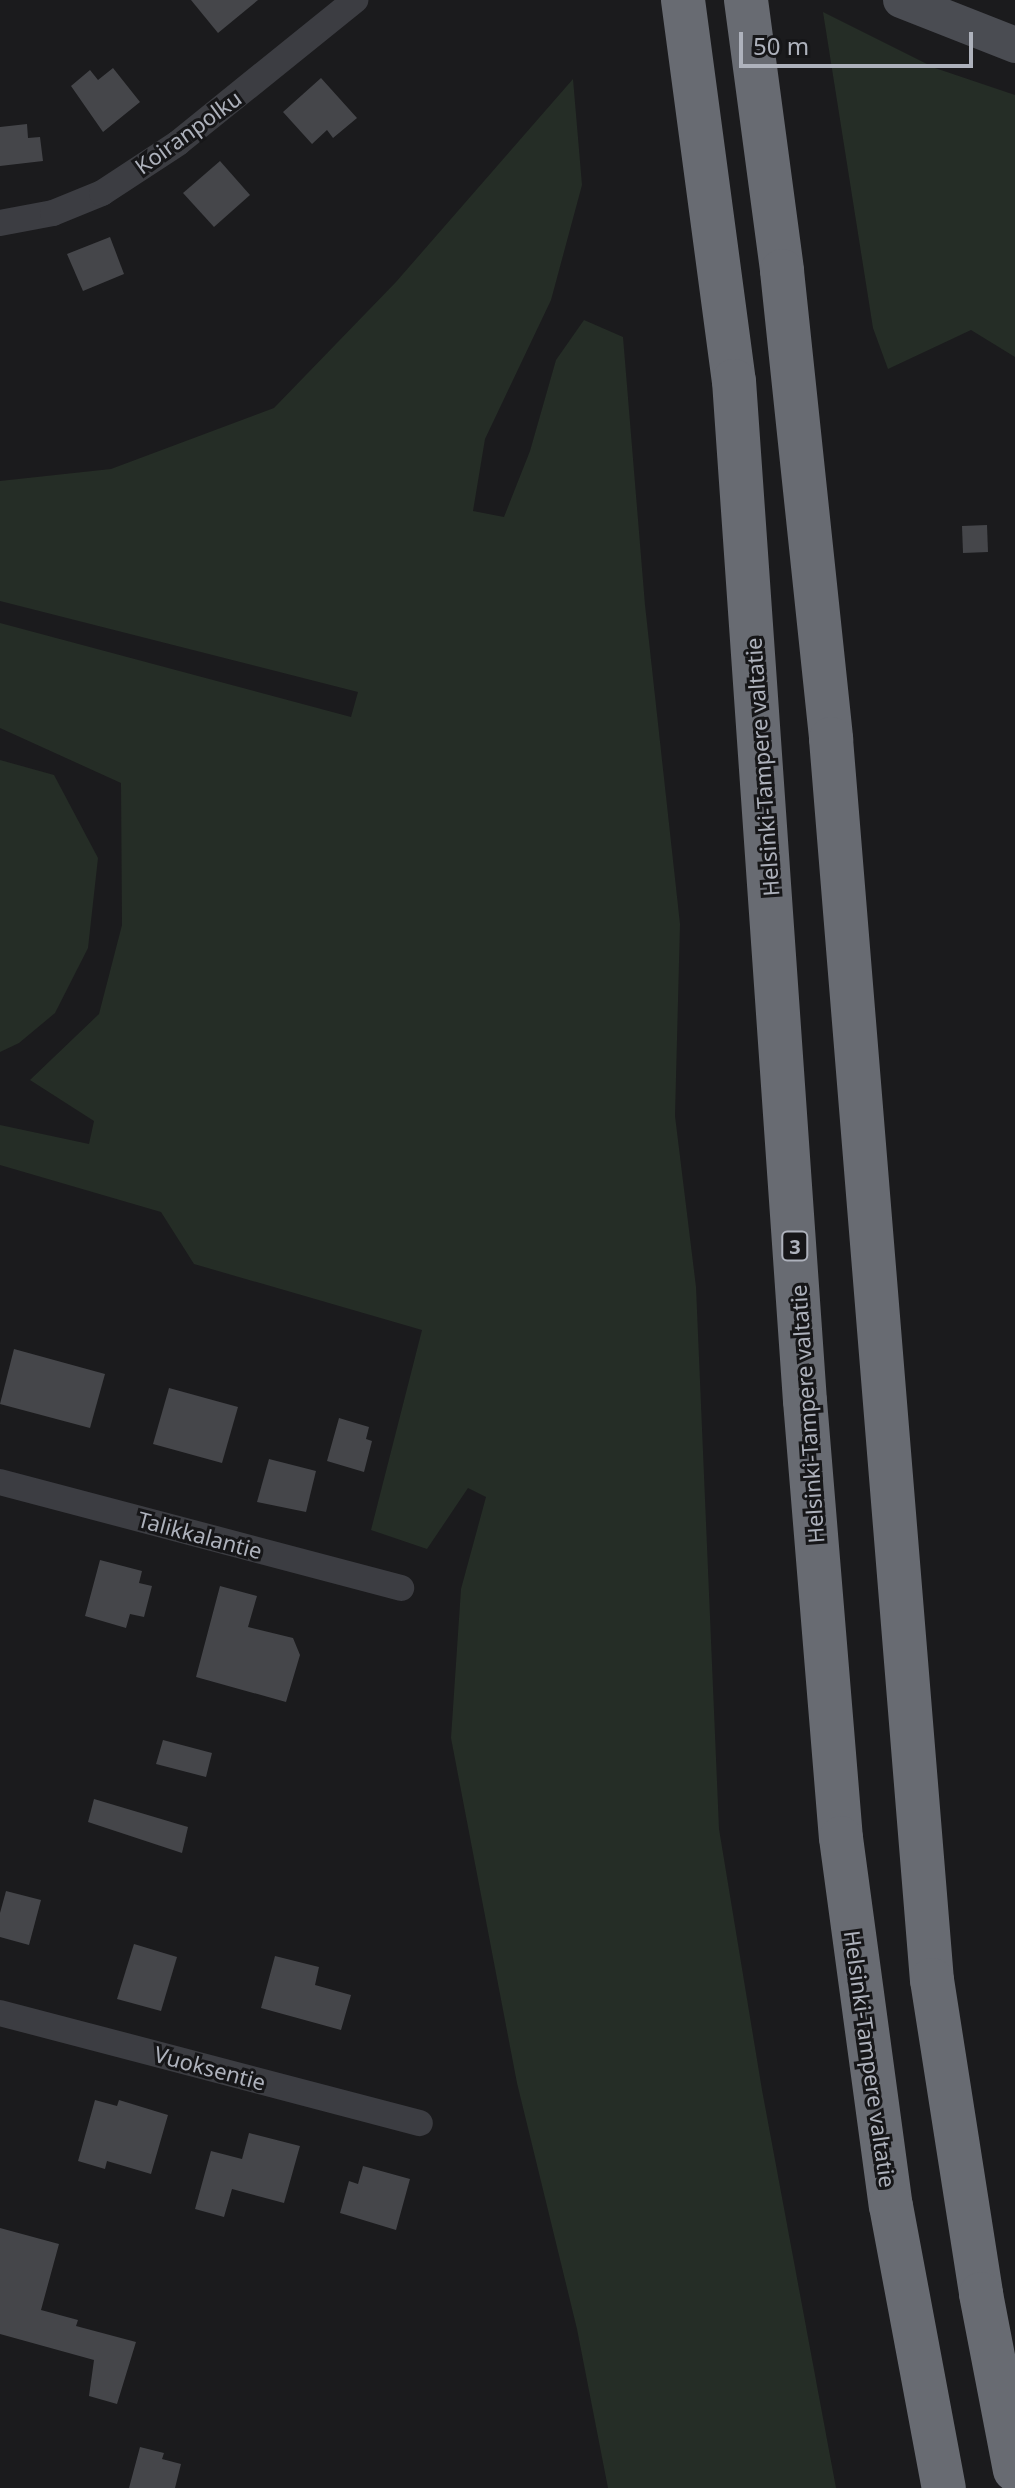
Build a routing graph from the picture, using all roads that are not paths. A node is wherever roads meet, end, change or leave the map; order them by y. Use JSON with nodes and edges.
{"nodes":[{"id":1,"x":355,"y":0,"type":"edge"},
{"id":2,"x":683,"y":0,"type":"edge"},
{"id":3,"x":746,"y":0,"type":"edge"},
{"id":4,"x":901,"y":0,"type":"edge"},
{"id":5,"x":1015,"y":45,"type":"edge"},
{"id":6,"x":0,"y":223,"type":"edge"},
{"id":7,"x":0,"y":1482,"type":"edge"},
{"id":8,"x":401,"y":1588,"type":"dead end"},
{"id":9,"x":0,"y":2013,"type":"edge"},
{"id":10,"x":420,"y":2123,"type":"dead end"},
{"id":11,"x":1015,"y":2470,"type":"edge"},
{"id":12,"x":944,"y":2488,"type":"edge"}],
"edges":[{"from":1,"to":6,"type":"street","name":"Koiranpolku"},
{"from":2,"to":12,"type":"highway","name":"Helsinki-Tampere valtatie","number":"3"},
{"from":3,"to":11,"type":"highway"},
{"from":4,"to":5,"type":"main road"},
{"from":7,"to":8,"type":"street","name":"Talikkalantie"},
{"from":9,"to":10,"type":"street","name":"Vuoksentie"}]}
